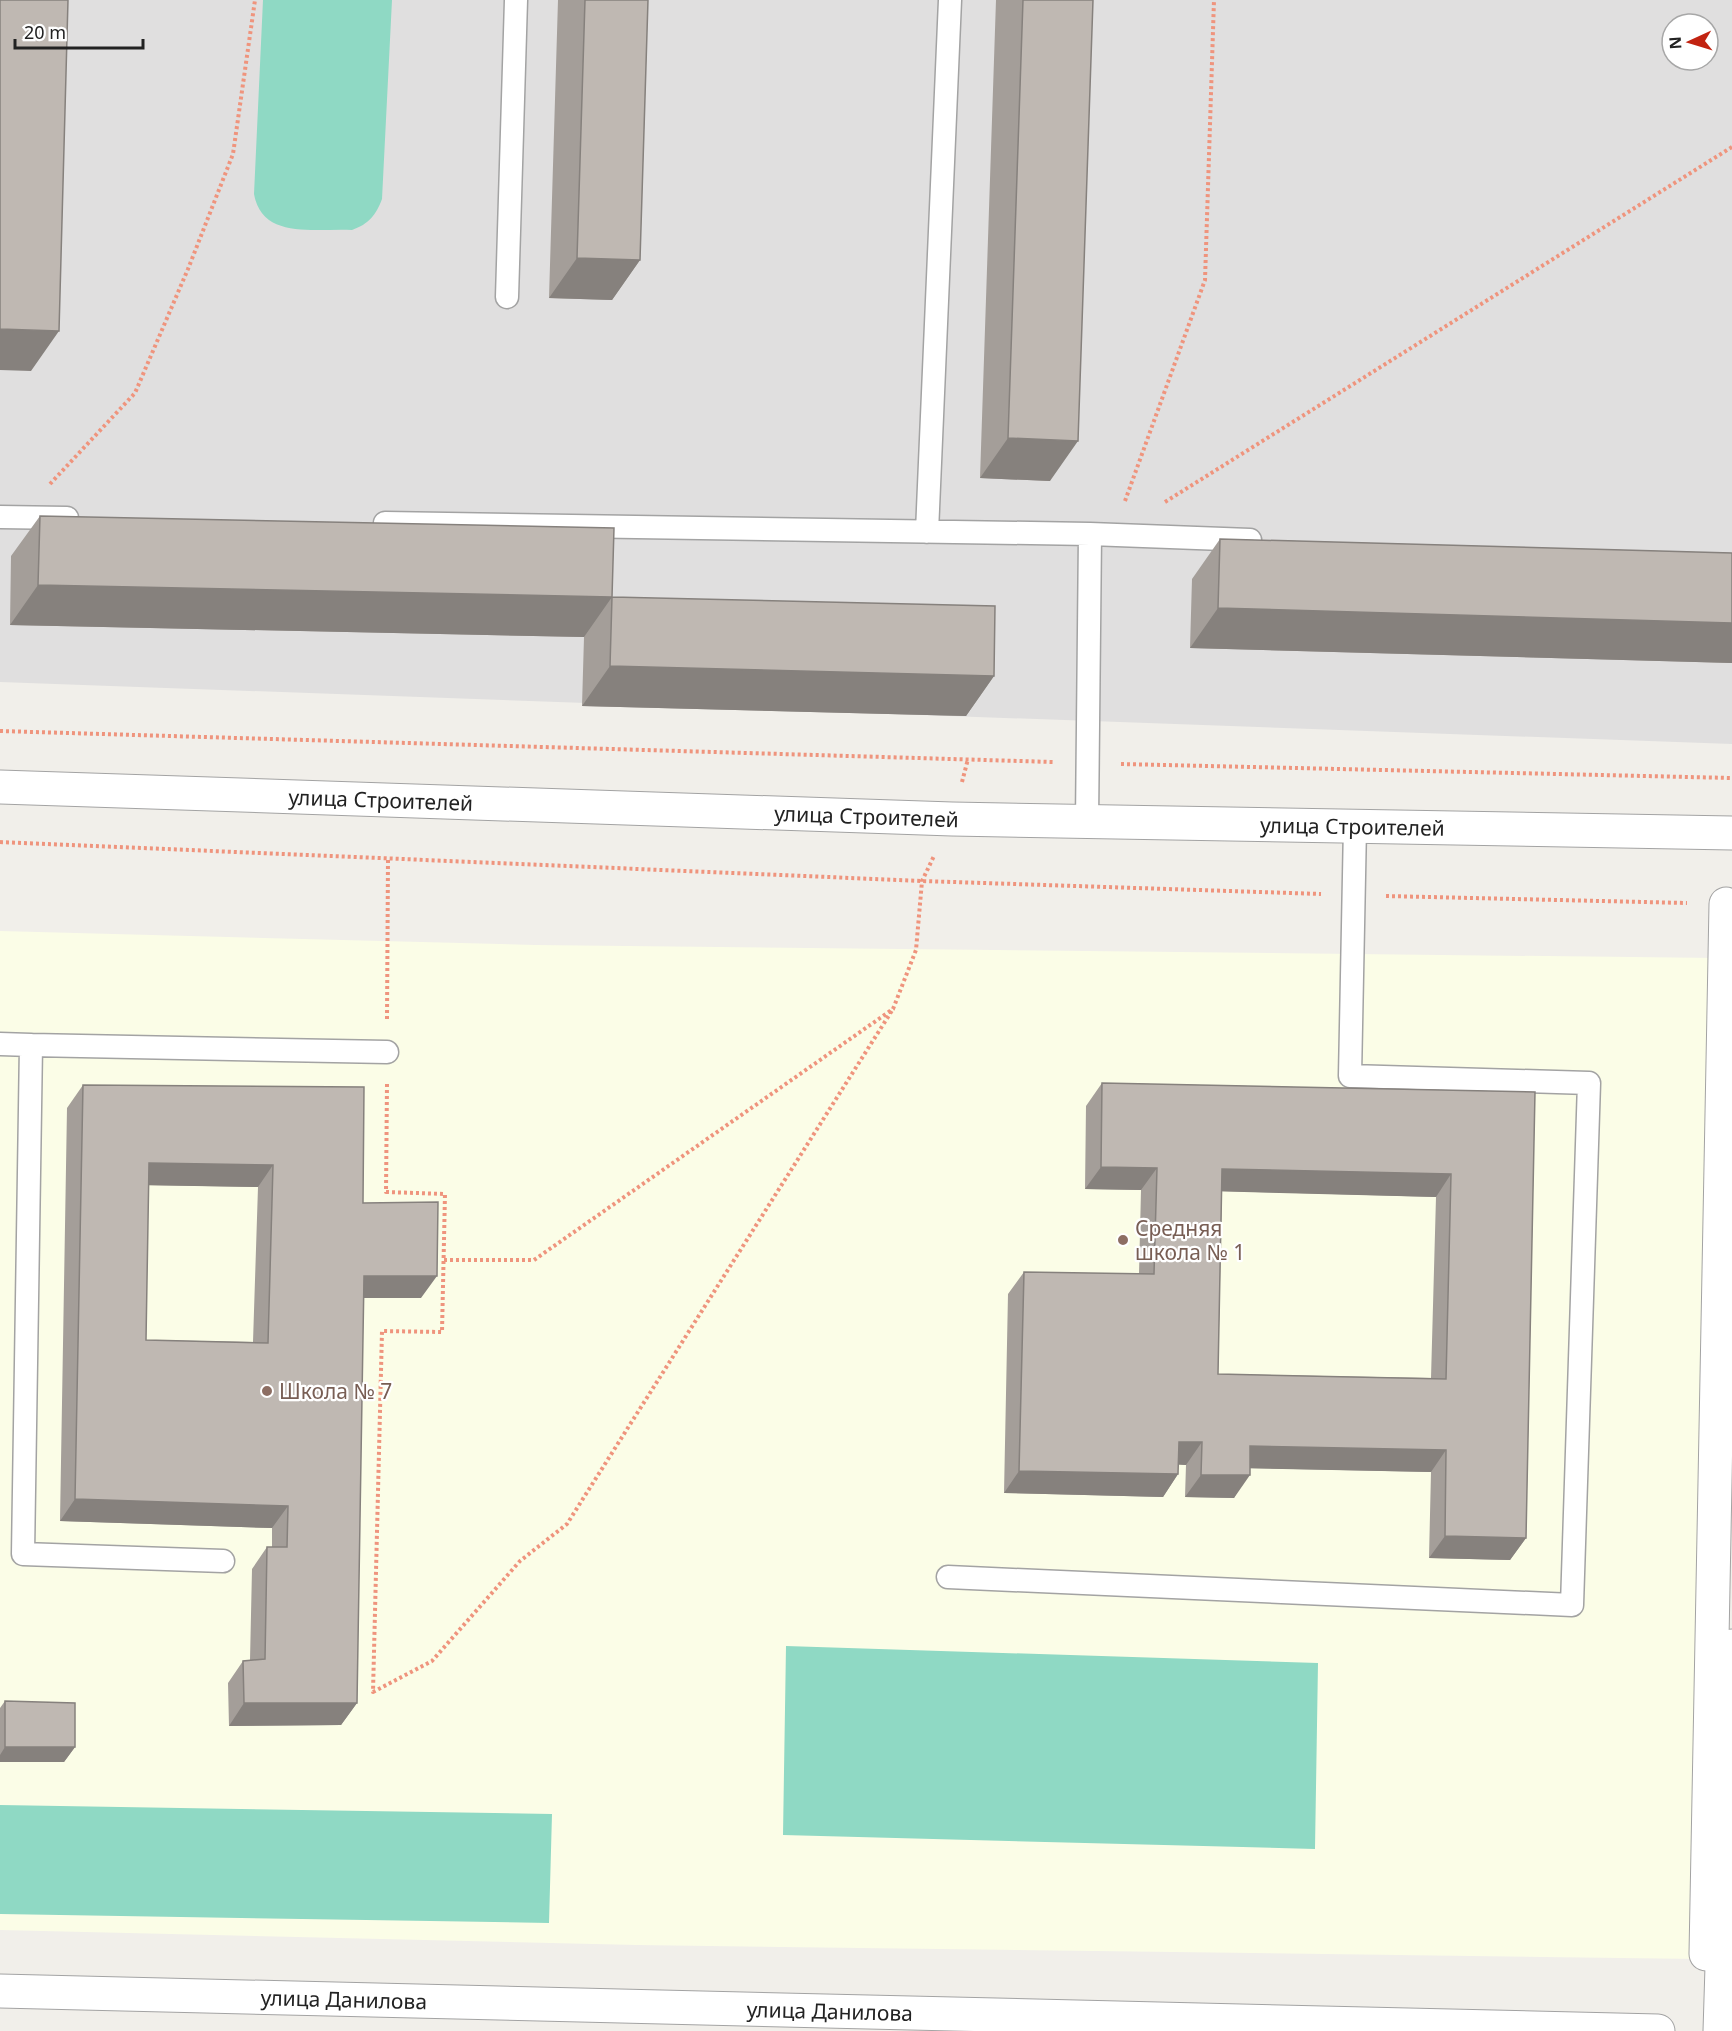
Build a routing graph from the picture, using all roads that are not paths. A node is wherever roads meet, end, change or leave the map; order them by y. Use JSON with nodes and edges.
{"nodes":[{"id":1,"x":516,"y":0,"type":"edge"},
{"id":2,"x":950,"y":0,"type":"edge"},
{"id":3,"x":507,"y":297,"type":"dead end"},
{"id":4,"x":9,"y":517,"type":"edge"},
{"id":5,"x":90,"y":518,"type":"edge"},
{"id":6,"x":365,"y":523,"type":"edge"},
{"id":7,"x":927,"y":532,"type":"junction"},
{"id":8,"x":1090,"y":534,"type":"junction"},
{"id":9,"x":1268,"y":541,"type":"edge"},
{"id":10,"x":0,"y":787,"type":"edge"},
{"id":11,"x":1087,"y":822,"type":"junction"},
{"id":12,"x":1355,"y":826,"type":"junction"},
{"id":13,"x":1732,"y":833,"type":"edge"},
{"id":14,"x":1726,"y":904,"type":"road end"},
{"id":15,"x":0,"y":1044,"type":"edge"},
{"id":16,"x":32,"y":1045,"type":"junction"},
{"id":17,"x":387,"y":1052,"type":"dead end"},
{"id":18,"x":223,"y":1561,"type":"dead end"},
{"id":19,"x":948,"y":1577,"type":"dead end"},
{"id":20,"x":1732,"y":1646,"type":"edge"},
{"id":21,"x":0,"y":1991,"type":"edge"},
{"id":22,"x":988,"y":2023,"type":"edge"},
{"id":23,"x":1658,"y":2031,"type":"edge"},
{"id":24,"x":1705,"y":2031,"type":"edge"},
{"id":25,"x":1720,"y":2031,"type":"edge"}],
"edges":[{"from":1,"to":3,"type":"lane"},
{"from":2,"to":7,"type":"lane"},
{"from":4,"to":5,"type":"lane"},
{"from":6,"to":7,"type":"lane"},
{"from":7,"to":8,"type":"lane"},
{"from":8,"to":9,"type":"lane"},
{"from":8,"to":11,"type":"lane"},
{"from":10,"to":11,"type":"street","name":"улица Строителей"},
{"from":11,"to":12,"type":"street","name":"улица Строителей"},
{"from":12,"to":13,"type":"street","name":"улица Строителей"},
{"from":12,"to":19,"type":"lane"},
{"from":14,"to":24,"type":"street"},
{"from":15,"to":16,"type":"lane"},
{"from":16,"to":17,"type":"lane"},
{"from":16,"to":18,"type":"lane"},
{"from":20,"to":25,"type":"street"},
{"from":21,"to":22,"type":"street","name":"улица Данилова"},
{"from":22,"to":23,"type":"street","name":"улица Данилова"}]}
